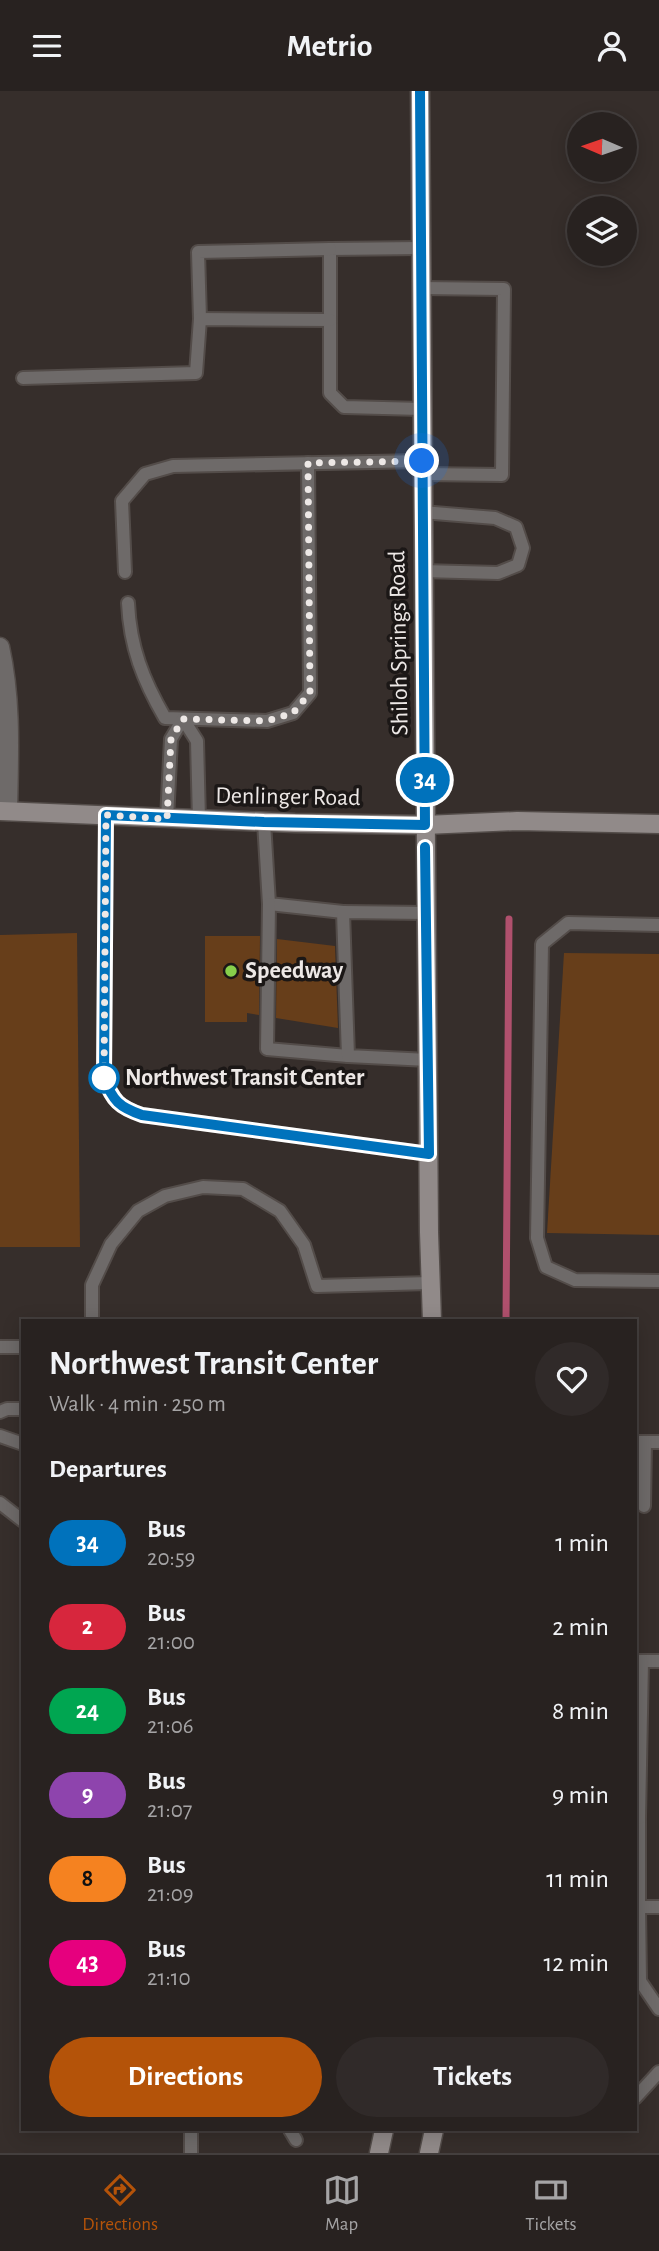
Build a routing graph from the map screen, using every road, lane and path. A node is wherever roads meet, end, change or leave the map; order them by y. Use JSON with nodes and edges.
{"nodes":[{"id":1,"x":420,"y":91,"type":"edge"},
{"id":2,"x":421,"y":248,"type":"junction"},
{"id":3,"x":330,"y":249,"type":"junction"},
{"id":4,"x":421,"y":288,"type":"junction"},
{"id":5,"x":200,"y":319,"type":"junction"},
{"id":6,"x":330,"y":320,"type":"junction"},
{"id":7,"x":23,"y":378,"type":"dead end"},
{"id":8,"x":422,"y":409,"type":"junction"},
{"id":9,"x":308,"y":463,"type":"junction"},
{"id":10,"x":422,"y":467,"type":"junction"},
{"id":11,"x":422,"y":512,"type":"junction"},
{"id":12,"x":422,"y":571,"type":"junction"},
{"id":13,"x":125,"y":572,"type":"dead end"},
{"id":14,"x":128,"y":603,"type":"dead end"},
{"id":15,"x":0,"y":647,"type":"edge"},
{"id":16,"x":183,"y":719,"type":"junction"},
{"id":17,"x":4,"y":811,"type":"edge"},
{"id":18,"x":106,"y":815,"type":"junction"},
{"id":19,"x":167,"y":819,"type":"junction"},
{"id":20,"x":199,"y":820,"type":"junction"},
{"id":21,"x":264,"y":822,"type":"junction"},
{"id":22,"x":659,"y":824,"type":"edge"},
{"id":23,"x":425,"y":825,"type":"junction"},
{"id":24,"x":269,"y":904,"type":"junction"},
{"id":25,"x":343,"y":912,"type":"junction"},
{"id":26,"x":426,"y":913,"type":"junction"},
{"id":27,"x":659,"y":925,"type":"edge"},
{"id":28,"x":348,"y":1056,"type":"junction"},
{"id":29,"x":428,"y":1060,"type":"junction"},
{"id":30,"x":429,"y":1154,"type":"junction"},
{"id":31,"x":659,"y":1281,"type":"edge"},
{"id":32,"x":430,"y":1283,"type":"junction"},
{"id":33,"x":92,"y":1319,"type":"edge"},
{"id":34,"x":432,"y":1319,"type":"edge"},
{"id":35,"x":0,"y":1347,"type":"edge"},
{"id":36,"x":21,"y":1347,"type":"edge"},
{"id":37,"x":21,"y":1409,"type":"edge"},
{"id":38,"x":0,"y":1412,"type":"edge"},
{"id":39,"x":0,"y":1436,"type":"edge"},
{"id":40,"x":640,"y":1442,"type":"edge"},
{"id":41,"x":659,"y":1442,"type":"edge"},
{"id":42,"x":21,"y":1443,"type":"edge"},
{"id":43,"x":0,"y":1503,"type":"edge"},
{"id":44,"x":644,"y":1506,"type":"dead end"},
{"id":45,"x":21,"y":1519,"type":"edge"},
{"id":46,"x":639,"y":1661,"type":"edge"},
{"id":47,"x":659,"y":1661,"type":"edge"},
{"id":48,"x":637,"y":1818,"type":"edge"},
{"id":49,"x":637,"y":1907,"type":"edge"},
{"id":50,"x":659,"y":1907,"type":"edge"},
{"id":51,"x":638,"y":1981,"type":"edge"},
{"id":52,"x":659,"y":2009,"type":"edge"},
{"id":53,"x":659,"y":2073,"type":"edge"},
{"id":54,"x":637,"y":2096,"type":"edge"},
{"id":55,"x":191,"y":2131,"type":"edge"},
{"id":56,"x":384,"y":2131,"type":"edge"},
{"id":57,"x":434,"y":2131,"type":"edge"},
{"id":58,"x":191,"y":2153,"type":"edge"},
{"id":59,"x":379,"y":2153,"type":"edge"},
{"id":60,"x":429,"y":2153,"type":"edge"}],
"edges":[{"from":1,"to":2,"type":"main road","name":"Shiloh Springs Road"},
{"from":2,"to":3,"type":"lane"},
{"from":2,"to":4,"type":"main road","name":"Shiloh Springs Road"},
{"from":3,"to":5,"type":"lane"},
{"from":3,"to":6,"type":"lane"},
{"from":4,"to":8,"type":"main road","name":"Shiloh Springs Road"},
{"from":4,"to":10,"type":"lane"},
{"from":5,"to":6,"type":"lane"},
{"from":5,"to":7,"type":"lane"},
{"from":6,"to":8,"type":"lane"},
{"from":8,"to":10,"type":"main road","name":"Shiloh Springs Road"},
{"from":9,"to":10,"type":"lane"},
{"from":9,"to":13,"type":"lane"},
{"from":9,"to":16,"type":"lane"},
{"from":10,"to":11,"type":"main road","name":"Shiloh Springs Road"},
{"from":11,"to":12,"type":"main road","name":"Shiloh Springs Road"},
{"from":11,"to":12,"type":"lane"},
{"from":12,"to":23,"type":"main road","name":"Shiloh Springs Road"},
{"from":14,"to":16,"type":"lane"},
{"from":15,"to":17,"type":"street"},
{"from":16,"to":19,"type":"lane"},
{"from":16,"to":20,"type":"lane"},
{"from":17,"to":18,"type":"main road","name":"Denlinger Road"},
{"from":18,"to":19,"type":"main road","name":"Denlinger Road"},
{"from":18,"to":30,"type":"lane"},
{"from":19,"to":20,"type":"main road","name":"Denlinger Road"},
{"from":20,"to":21,"type":"main road","name":"Denlinger Road"},
{"from":21,"to":23,"type":"main road","name":"Denlinger Road"},
{"from":21,"to":24,"type":"lane"},
{"from":22,"to":23,"type":"main road","name":"Denlinger Road"},
{"from":23,"to":26,"type":"main road","name":"Shiloh Springs Road"},
{"from":24,"to":25,"type":"lane"},
{"from":24,"to":28,"type":"lane"},
{"from":25,"to":26,"type":"lane"},
{"from":25,"to":28,"type":"lane"},
{"from":26,"to":29,"type":"main road","name":"Shiloh Springs Road"},
{"from":27,"to":31,"type":"lane"},
{"from":28,"to":29,"type":"lane"},
{"from":29,"to":30,"type":"main road","name":"Shiloh Springs Road"},
{"from":30,"to":32,"type":"main road","name":"Shiloh Springs Road"},
{"from":32,"to":33,"type":"lane"},
{"from":32,"to":34,"type":"main road","name":"Shiloh Springs Road"},
{"from":35,"to":36,"type":"lane"},
{"from":37,"to":38,"type":"lane"},
{"from":39,"to":42,"type":"lane"},
{"from":40,"to":41,"type":"lane"},
{"from":40,"to":44,"type":"lane"},
{"from":43,"to":45,"type":"lane"},
{"from":46,"to":47,"type":"lane"},
{"from":46,"to":48,"type":"lane"},
{"from":48,"to":49,"type":"lane"},
{"from":49,"to":50,"type":"lane"},
{"from":49,"to":51,"type":"lane"},
{"from":51,"to":52,"type":"lane"},
{"from":53,"to":54,"type":"lane"},
{"from":55,"to":58,"type":"lane"},
{"from":56,"to":59,"type":"main road"},
{"from":57,"to":60,"type":"main road"}]}
